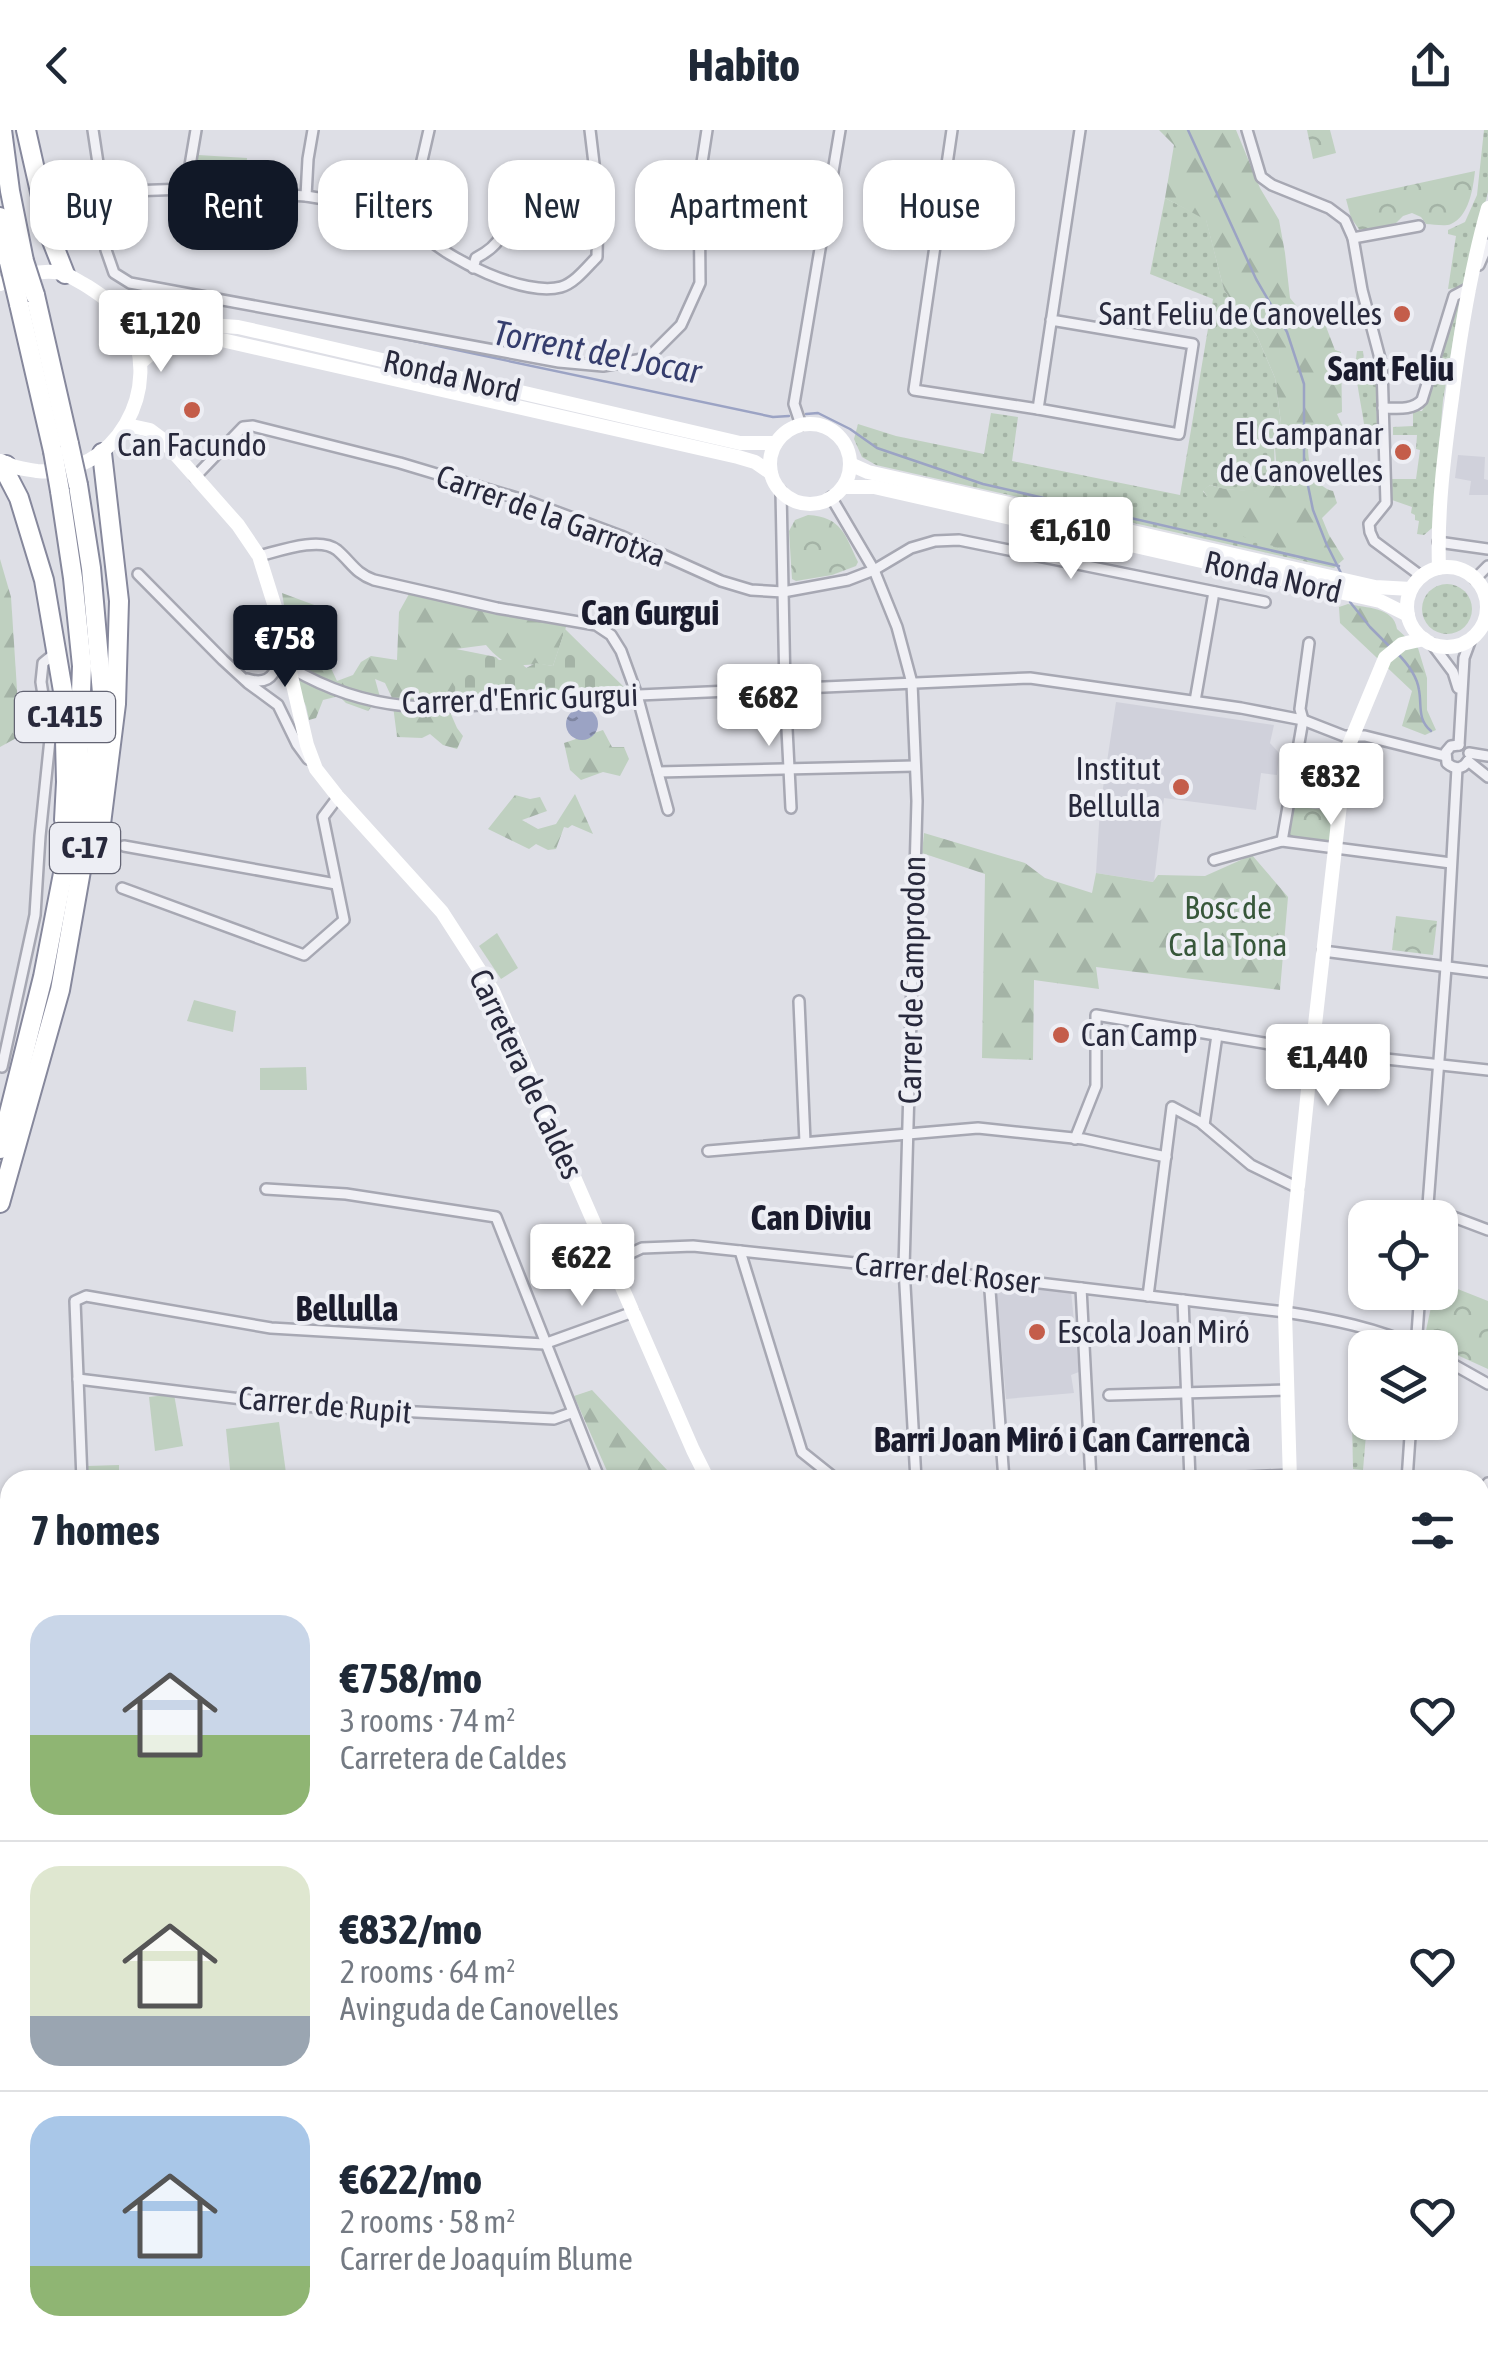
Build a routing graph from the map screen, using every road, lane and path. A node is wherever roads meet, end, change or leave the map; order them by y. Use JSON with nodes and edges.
{"nodes":[{"id":1,"x":2,"y":130,"type":"edge"},
{"id":2,"x":26,"y":130,"type":"edge"},
{"id":3,"x":92,"y":130,"type":"edge"},
{"id":4,"x":196,"y":130,"type":"edge"},
{"id":5,"x":313,"y":130,"type":"edge"},
{"id":6,"x":429,"y":130,"type":"edge"},
{"id":7,"x":590,"y":130,"type":"edge"},
{"id":8,"x":707,"y":130,"type":"edge"},
{"id":9,"x":840,"y":130,"type":"edge"},
{"id":10,"x":952,"y":130,"type":"edge"},
{"id":11,"x":1080,"y":130,"type":"edge"},
{"id":12,"x":1247,"y":130,"type":"edge"},
{"id":13,"x":97,"y":160,"type":"edge"},
{"id":14,"x":191,"y":160,"type":"edge"},
{"id":15,"x":422,"y":160,"type":"edge"},
{"id":16,"x":298,"y":196,"type":"edge"},
{"id":17,"x":306,"y":196,"type":"junction"},
{"id":18,"x":318,"y":198,"type":"edge"},
{"id":19,"x":1488,"y":208,"type":"edge"},
{"id":20,"x":0,"y":217,"type":"edge"},
{"id":21,"x":1419,"y":226,"type":"dead end"},
{"id":22,"x":1353,"y":238,"type":"junction"},
{"id":23,"x":1488,"y":244,"type":"edge"},
{"id":24,"x":106,"y":250,"type":"edge"},
{"id":25,"x":447,"y":250,"type":"edge"},
{"id":26,"x":490,"y":250,"type":"edge"},
{"id":27,"x":16,"y":262,"type":"junction"},
{"id":28,"x":474,"y":268,"type":"junction"},
{"id":29,"x":65,"y":274,"type":"junction"},
{"id":30,"x":0,"y":284,"type":"edge"},
{"id":31,"x":1468,"y":290,"type":"junction"},
{"id":32,"x":126,"y":319,"type":"junction"},
{"id":33,"x":1051,"y":320,"type":"junction"},
{"id":34,"x":140,"y":363,"type":"junction"},
{"id":35,"x":137,"y":400,"type":"junction"},
{"id":36,"x":1383,"y":408,"type":"junction"},
{"id":37,"x":1038,"y":409,"type":"junction"},
{"id":38,"x":127,"y":424,"type":"junction"},
{"id":39,"x":801,"y":425,"type":"junction"},
{"id":40,"x":162,"y":439,"type":"junction"},
{"id":41,"x":776,"y":443,"type":"junction"},
{"id":42,"x":102,"y":452,"type":"junction"},
{"id":43,"x":3,"y":463,"type":"edge"},
{"id":44,"x":850,"y":464,"type":"junction"},
{"id":45,"x":771,"y":472,"type":"junction"},
{"id":46,"x":195,"y":477,"type":"junction"},
{"id":47,"x":69,"y":488,"type":"junction"},
{"id":48,"x":781,"y":492,"type":"junction"},
{"id":49,"x":837,"y":492,"type":"junction"},
{"id":50,"x":1438,"y":542,"type":"junction"},
{"id":51,"x":1488,"y":549,"type":"edge"},
{"id":52,"x":259,"y":556,"type":"junction"},
{"id":53,"x":1488,"y":566,"type":"edge"},
{"id":54,"x":1439,"y":568,"type":"junction"},
{"id":55,"x":874,"y":570,"type":"junction"},
{"id":56,"x":138,"y":574,"type":"dead end"},
{"id":57,"x":1476,"y":579,"type":"junction"},
{"id":58,"x":1416,"y":582,"type":"junction"},
{"id":59,"x":1345,"y":589,"type":"junction"},
{"id":60,"x":782,"y":592,"type":"junction"},
{"id":61,"x":1214,"y":592,"type":"junction"},
{"id":62,"x":1265,"y":602,"type":"dead end"},
{"id":63,"x":1487,"y":602,"type":"edge"},
{"id":64,"x":1408,"y":615,"type":"junction"},
{"id":65,"x":1480,"y":632,"type":"edge"},
{"id":66,"x":281,"y":634,"type":"junction"},
{"id":67,"x":1428,"y":642,"type":"junction"},
{"id":68,"x":1309,"y":644,"type":"dead end"},
{"id":69,"x":56,"y":652,"type":"junction"},
{"id":70,"x":288,"y":666,"type":"junction"},
{"id":71,"x":240,"y":676,"type":"junction"},
{"id":72,"x":912,"y":683,"type":"junction"},
{"id":73,"x":785,"y":688,"type":"junction"},
{"id":74,"x":295,"y":695,"type":"junction"},
{"id":75,"x":637,"y":695,"type":"junction"},
{"id":76,"x":1460,"y":695,"type":"junction"},
{"id":77,"x":1195,"y":701,"type":"junction"},
{"id":78,"x":278,"y":705,"type":"junction"},
{"id":79,"x":1302,"y":720,"type":"junction"},
{"id":80,"x":1352,"y":734,"type":"junction"},
{"id":81,"x":1458,"y":744,"type":"junction"},
{"id":82,"x":1445,"y":756,"type":"junction"},
{"id":83,"x":1488,"y":756,"type":"edge"},
{"id":84,"x":1468,"y":757,"type":"junction"},
{"id":85,"x":915,"y":766,"type":"junction"},
{"id":86,"x":1456,"y":768,"type":"junction"},
{"id":87,"x":316,"y":769,"type":"junction"},
{"id":88,"x":789,"y":769,"type":"junction"},
{"id":89,"x":658,"y":772,"type":"junction"},
{"id":90,"x":1488,"y":778,"type":"edge"},
{"id":91,"x":338,"y":797,"type":"junction"},
{"id":92,"x":791,"y":808,"type":"dead end"},
{"id":93,"x":668,"y":810,"type":"dead end"},
{"id":94,"x":1282,"y":841,"type":"junction"},
{"id":95,"x":124,"y":846,"type":"dead end"},
{"id":96,"x":1335,"y":848,"type":"junction"},
{"id":97,"x":1214,"y":860,"type":"dead end"},
{"id":98,"x":1452,"y":863,"type":"junction"},
{"id":99,"x":336,"y":884,"type":"junction"},
{"id":100,"x":122,"y":888,"type":"dead end"},
{"id":101,"x":1323,"y":951,"type":"junction"},
{"id":102,"x":1446,"y":967,"type":"junction"},
{"id":103,"x":1488,"y":972,"type":"edge"},
{"id":104,"x":43,"y":977,"type":"junction"},
{"id":105,"x":60,"y":990,"type":"junction"},
{"id":106,"x":799,"y":1000,"type":"dead end"},
{"id":107,"x":1217,"y":1035,"type":"junction"},
{"id":108,"x":1312,"y":1051,"type":"junction"},
{"id":109,"x":1438,"y":1065,"type":"junction"},
{"id":110,"x":2,"y":1066,"type":"edge"},
{"id":111,"x":1488,"y":1070,"type":"edge"},
{"id":112,"x":1204,"y":1125,"type":"junction"},
{"id":113,"x":908,"y":1133,"type":"junction"},
{"id":114,"x":1075,"y":1138,"type":"junction"},
{"id":115,"x":805,"y":1142,"type":"junction"},
{"id":116,"x":0,"y":1149,"type":"edge"},
{"id":117,"x":708,"y":1151,"type":"dead end"},
{"id":118,"x":1166,"y":1156,"type":"junction"},
{"id":119,"x":1298,"y":1188,"type":"junction"},
{"id":120,"x":266,"y":1189,"type":"dead end"},
{"id":121,"x":1428,"y":1200,"type":"edge"},
{"id":122,"x":0,"y":1203,"type":"edge"},
{"id":123,"x":1458,"y":1221,"type":"edge"},
{"id":124,"x":1488,"y":1230,"type":"edge"},
{"id":125,"x":740,"y":1251,"type":"junction"},
{"id":126,"x":612,"y":1262,"type":"junction"},
{"id":127,"x":904,"y":1268,"type":"junction"},
{"id":128,"x":989,"y":1277,"type":"junction"},
{"id":129,"x":1081,"y":1288,"type":"junction"},
{"id":130,"x":1148,"y":1296,"type":"junction"},
{"id":131,"x":1183,"y":1300,"type":"junction"},
{"id":132,"x":633,"y":1312,"type":"junction"},
{"id":133,"x":1285,"y":1312,"type":"junction"},
{"id":134,"x":1369,"y":1330,"type":"edge"},
{"id":135,"x":544,"y":1344,"type":"junction"},
{"id":136,"x":1458,"y":1367,"type":"edge"},
{"id":137,"x":78,"y":1379,"type":"junction"},
{"id":138,"x":1488,"y":1384,"type":"edge"},
{"id":139,"x":1287,"y":1390,"type":"junction"},
{"id":140,"x":1186,"y":1394,"type":"junction"},
{"id":141,"x":1109,"y":1396,"type":"dead end"},
{"id":142,"x":572,"y":1413,"type":"junction"},
{"id":143,"x":1410,"y":1440,"type":"edge"},
{"id":144,"x":82,"y":1470,"type":"edge"},
{"id":145,"x":596,"y":1470,"type":"edge"},
{"id":146,"x":703,"y":1470,"type":"edge"},
{"id":147,"x":824,"y":1470,"type":"edge"},
{"id":148,"x":915,"y":1470,"type":"edge"},
{"id":149,"x":1003,"y":1470,"type":"edge"},
{"id":150,"x":1090,"y":1470,"type":"edge"},
{"id":151,"x":1186,"y":1470,"type":"edge"},
{"id":152,"x":1290,"y":1470,"type":"edge"},
{"id":153,"x":1408,"y":1470,"type":"edge"}],
"edges":[{"from":1,"to":27,"type":"highway","number":"C-17"},
{"from":2,"to":29,"type":"highway"},
{"from":3,"to":13,"type":"street"},
{"from":4,"to":14,"type":"street"},
{"from":5,"to":17,"type":"street"},
{"from":6,"to":15,"type":"street"},
{"from":7,"to":28,"type":"street"},
{"from":8,"to":24,"type":"street"},
{"from":9,"to":39,"type":"street"},
{"from":10,"to":37,"type":"street"},
{"from":11,"to":33,"type":"street"},
{"from":12,"to":22,"type":"street"},
{"from":16,"to":17,"type":"street"},
{"from":17,"to":18,"type":"street"},
{"from":19,"to":31,"type":"main road"},
{"from":20,"to":27,"type":"highway","number":"C-17"},
{"from":21,"to":22,"type":"street"},
{"from":22,"to":36,"type":"street"},
{"from":23,"to":31,"type":"street"},
{"from":25,"to":28,"type":"street"},
{"from":26,"to":28,"type":"street"},
{"from":27,"to":47,"type":"highway","number":"C-17","bridge":true},
{"from":29,"to":30,"type":"main road"},
{"from":29,"to":32,"type":"main road"},
{"from":31,"to":36,"type":"street"},
{"from":31,"to":50,"type":"main road"},
{"from":32,"to":34,"type":"main road"},
{"from":32,"to":41,"type":"main road","name":"Ronda Nord"},
{"from":33,"to":37,"type":"street"},
{"from":33,"to":37,"type":"street"},
{"from":34,"to":35,"type":"main road"},
{"from":34,"to":45,"type":"main road","name":"Ronda Nord"},
{"from":35,"to":38,"type":"main road"},
{"from":35,"to":40,"type":"main road","name":"Carretera de Caldes"},
{"from":36,"to":58,"type":"street"},
{"from":38,"to":40,"type":"main road"},
{"from":38,"to":42,"type":"main road"},
{"from":39,"to":41,"type":"main road"},
{"from":39,"to":44,"type":"main road"},
{"from":40,"to":46,"type":"main road","name":"Carretera de Caldes"},
{"from":41,"to":45,"type":"main road"},
{"from":42,"to":43,"type":"main road"},
{"from":42,"to":105,"type":"highway"},
{"from":43,"to":69,"type":"highway","number":"C-1415"},
{"from":44,"to":49,"type":"main road"},
{"from":44,"to":59,"type":"main road","name":"Ronda Nord"},
{"from":45,"to":48,"type":"main road"},
{"from":46,"to":52,"type":"main road","name":"Carretera de Caldes"},
{"from":46,"to":60,"type":"street","name":"Carrer de la Garrotxa"},
{"from":47,"to":104,"type":"highway","number":"C-17"},
{"from":47,"to":105,"type":"highway","number":"C-17"},
{"from":48,"to":49,"type":"main road"},
{"from":48,"to":60,"type":"street"},
{"from":49,"to":55,"type":"street","name":"Carrer de Camprodon"},
{"from":49,"to":59,"type":"main road","name":"Ronda Nord"},
{"from":50,"to":51,"type":"street"},
{"from":50,"to":54,"type":"main road"},
{"from":52,"to":66,"type":"main road","name":"Carretera de Caldes"},
{"from":52,"to":75,"type":"street"},
{"from":53,"to":57,"type":"street"},
{"from":54,"to":57,"type":"main road"},
{"from":54,"to":58,"type":"main road"},
{"from":55,"to":60,"type":"street","name":"Carrer de la Garrotxa"},
{"from":55,"to":61,"type":"street","name":"Carrer de la Garrotxa"},
{"from":55,"to":72,"type":"street","name":"Carrer de Camprodon"},
{"from":56,"to":71,"type":"street"},
{"from":57,"to":63,"type":"main road"},
{"from":58,"to":59,"type":"main road","name":"Ronda Nord"},
{"from":58,"to":64,"type":"main road"},
{"from":59,"to":64,"type":"main road","name":"Ronda Nord"},
{"from":60,"to":73,"type":"street"},
{"from":61,"to":62,"type":"street","name":"Carrer de la Garrotxa"},
{"from":61,"to":77,"type":"street"},
{"from":63,"to":65,"type":"main road"},
{"from":64,"to":67,"type":"main road"},
{"from":65,"to":67,"type":"main road"},
{"from":65,"to":76,"type":"street"},
{"from":66,"to":70,"type":"main road","name":"Carretera de Caldes"},
{"from":66,"to":71,"type":"street"},
{"from":67,"to":76,"type":"street"},
{"from":67,"to":80,"type":"main road"},
{"from":68,"to":79,"type":"street"},
{"from":69,"to":104,"type":"highway","number":"C-1415"},
{"from":69,"to":110,"type":"street"},
{"from":70,"to":74,"type":"main road","name":"Carretera de Caldes"},
{"from":70,"to":75,"type":"street","name":"Carrer d'Enric Gurgui"},
{"from":71,"to":78,"type":"street"},
{"from":72,"to":73,"type":"street","name":"Carrer d'Enric Gurgui"},
{"from":72,"to":77,"type":"street","name":"Carrer d'Enric Gurgui"},
{"from":72,"to":85,"type":"street","name":"Carrer de Camprodon"},
{"from":73,"to":75,"type":"street","name":"Carrer d'Enric Gurgui"},
{"from":73,"to":88,"type":"street"},
{"from":74,"to":78,"type":"street"},
{"from":74,"to":87,"type":"main road","name":"Carretera de Caldes"},
{"from":75,"to":89,"type":"street"},
{"from":76,"to":81,"type":"street"},
{"from":77,"to":79,"type":"street","name":"Carrer d'Enric Gurgui"},
{"from":78,"to":87,"type":"street"},
{"from":79,"to":80,"type":"street","name":"Carrer d'Enric Gurgui"},
{"from":79,"to":94,"type":"street"},
{"from":80,"to":82,"type":"street","name":"Carrer d'Enric Gurgui"},
{"from":80,"to":96,"type":"main road"},
{"from":81,"to":82,"type":"street"},
{"from":81,"to":84,"type":"street"},
{"from":82,"to":86,"type":"street"},
{"from":83,"to":84,"type":"street"},
{"from":84,"to":86,"type":"street"},
{"from":84,"to":90,"type":"street"},
{"from":85,"to":88,"type":"street"},
{"from":85,"to":113,"type":"street","name":"Carrer de Camprodon"},
{"from":86,"to":98,"type":"street"},
{"from":87,"to":91,"type":"main road","name":"Carretera de Caldes"},
{"from":88,"to":89,"type":"street"},
{"from":88,"to":92,"type":"street"},
{"from":89,"to":93,"type":"street"},
{"from":91,"to":99,"type":"street"},
{"from":91,"to":126,"type":"main road","name":"Carretera de Caldes"},
{"from":94,"to":96,"type":"street"},
{"from":94,"to":97,"type":"street"},
{"from":95,"to":99,"type":"street"},
{"from":96,"to":98,"type":"street"},
{"from":96,"to":101,"type":"main road"},
{"from":98,"to":102,"type":"street"},
{"from":99,"to":100,"type":"street"},
{"from":101,"to":102,"type":"street"},
{"from":101,"to":108,"type":"main road"},
{"from":102,"to":103,"type":"street"},
{"from":102,"to":109,"type":"street"},
{"from":104,"to":116,"type":"highway","number":"C-17"},
{"from":105,"to":122,"type":"highway","number":"C-17"},
{"from":106,"to":115,"type":"street"},
{"from":107,"to":108,"type":"street"},
{"from":107,"to":112,"type":"street"},
{"from":107,"to":114,"type":"street"},
{"from":108,"to":109,"type":"street"},
{"from":108,"to":119,"type":"main road"},
{"from":109,"to":111,"type":"street"},
{"from":109,"to":121,"type":"street"},
{"from":112,"to":118,"type":"street"},
{"from":112,"to":119,"type":"street"},
{"from":113,"to":114,"type":"street"},
{"from":113,"to":115,"type":"street"},
{"from":113,"to":127,"type":"street","name":"Carrer de Camprodon"},
{"from":114,"to":118,"type":"street"},
{"from":115,"to":117,"type":"street"},
{"from":118,"to":130,"type":"street"},
{"from":119,"to":133,"type":"main road"},
{"from":120,"to":135,"type":"street"},
{"from":123,"to":124,"type":"street"},
{"from":125,"to":126,"type":"street","name":"Carrer del Roser"},
{"from":125,"to":127,"type":"street","name":"Carrer del Roser"},
{"from":125,"to":147,"type":"street"},
{"from":126,"to":132,"type":"main road","name":"Carretera de Caldes"},
{"from":127,"to":128,"type":"street","name":"Carrer del Roser"},
{"from":127,"to":148,"type":"street","name":"Carrer de Camprodon"},
{"from":128,"to":129,"type":"street","name":"Carrer del Roser"},
{"from":128,"to":149,"type":"street"},
{"from":129,"to":130,"type":"street","name":"Carrer del Roser"},
{"from":129,"to":150,"type":"street"},
{"from":130,"to":131,"type":"street","name":"Carrer del Roser"},
{"from":131,"to":133,"type":"street","name":"Carrer del Roser"},
{"from":131,"to":140,"type":"street"},
{"from":132,"to":135,"type":"street"},
{"from":132,"to":146,"type":"main road","name":"Carretera de Caldes"},
{"from":133,"to":134,"type":"street","name":"Carrer del Roser"},
{"from":133,"to":139,"type":"main road"},
{"from":135,"to":137,"type":"street"},
{"from":135,"to":142,"type":"street"},
{"from":136,"to":138,"type":"street"},
{"from":137,"to":142,"type":"street","name":"Carrer de Rupit"},
{"from":137,"to":144,"type":"street"},
{"from":139,"to":140,"type":"street"},
{"from":139,"to":152,"type":"main road"},
{"from":140,"to":141,"type":"street"},
{"from":140,"to":151,"type":"street"},
{"from":142,"to":145,"type":"street"},
{"from":143,"to":153,"type":"street"}]}
